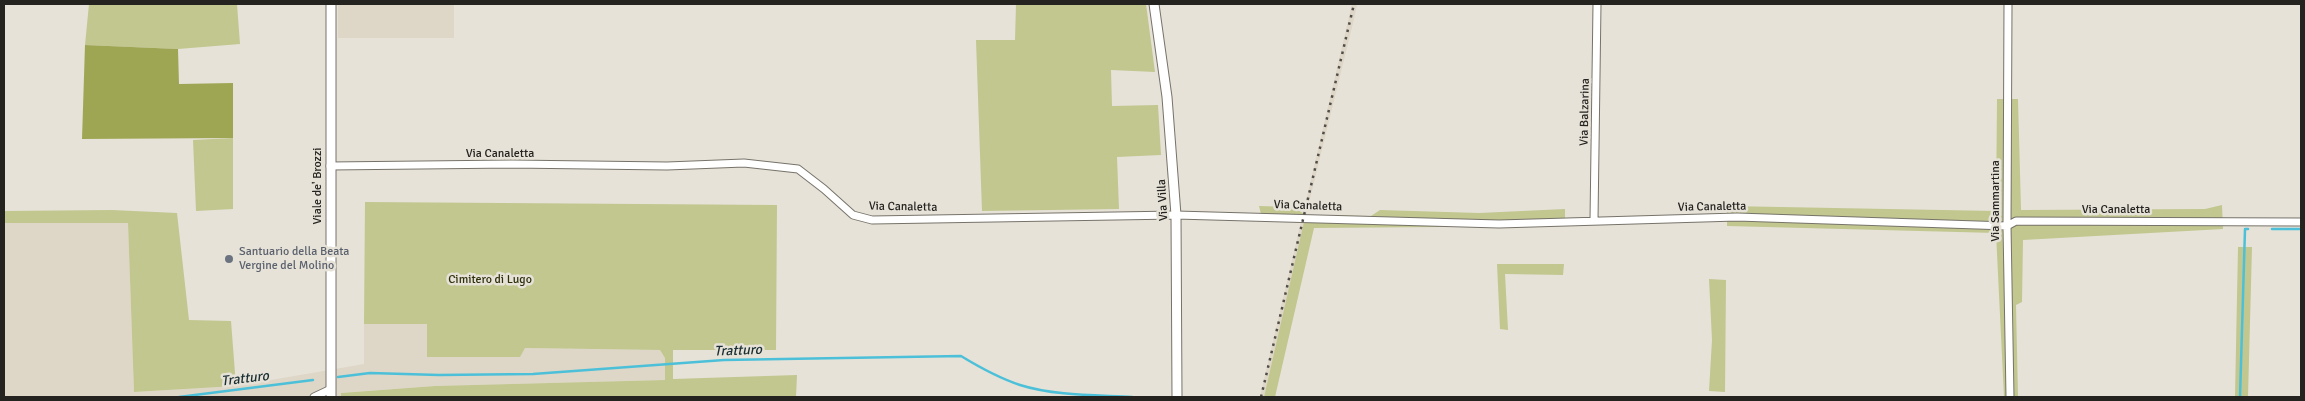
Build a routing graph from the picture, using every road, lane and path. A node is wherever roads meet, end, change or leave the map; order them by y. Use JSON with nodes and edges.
{"nodes":[{"id":1,"x":331,"y":4,"type":"edge"},
{"id":2,"x":1154,"y":4,"type":"edge"},
{"id":3,"x":1596,"y":4,"type":"edge"},
{"id":4,"x":2008,"y":4,"type":"edge"},
{"id":5,"x":330,"y":166,"type":"junction"},
{"id":6,"x":1176,"y":215,"type":"junction"},
{"id":7,"x":1594,"y":220,"type":"junction"},
{"id":8,"x":2301,"y":222,"type":"edge"},
{"id":9,"x":2007,"y":226,"type":"junction"},
{"id":10,"x":331,"y":393,"type":"edge"},
{"id":11,"x":1177,"y":396,"type":"edge"},
{"id":12,"x":314,"y":397,"type":"edge"},
{"id":13,"x":2010,"y":397,"type":"edge"}],
"edges":[{"from":1,"to":5,"type":"street","name":"Viale de' Brozzi"},
{"from":2,"to":6,"type":"street","name":"Via Villa"},
{"from":3,"to":7,"type":"street","name":"Via Balzarina"},
{"from":4,"to":9,"type":"street","name":"Via Sammartina"},
{"from":5,"to":6,"type":"street","name":"Via Canaletta"},
{"from":5,"to":10,"type":"street","name":"Viale de' Brozzi"},
{"from":6,"to":7,"type":"street","name":"Via Canaletta"},
{"from":6,"to":11,"type":"street","name":"Via Villa"},
{"from":7,"to":9,"type":"street","name":"Via Canaletta"},
{"from":8,"to":9,"type":"street","name":"Via Canaletta"},
{"from":9,"to":13,"type":"street","name":"Via Sammartina"},
{"from":10,"to":12,"type":"street"}]}
